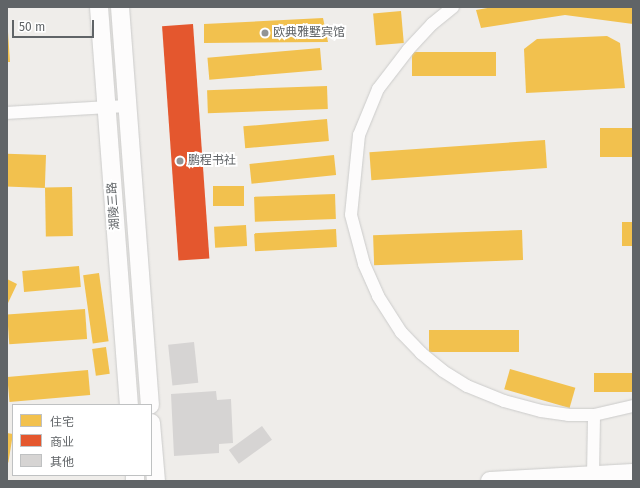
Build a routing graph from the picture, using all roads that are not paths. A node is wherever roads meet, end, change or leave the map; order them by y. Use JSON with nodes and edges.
{"nodes":[{"id":1,"x":99,"y":7,"type":"edge"},
{"id":2,"x":120,"y":7,"type":"edge"},
{"id":3,"x":453,"y":7,"type":"edge"},
{"id":4,"x":107,"y":106,"type":"junction"},
{"id":5,"x":125,"y":106,"type":"junction"},
{"id":6,"x":7,"y":113,"type":"edge"},
{"id":7,"x":129,"y":404,"type":"edge"},
{"id":8,"x":150,"y":404,"type":"edge"},
{"id":9,"x":633,"y":406,"type":"edge"},
{"id":10,"x":594,"y":415,"type":"junction"},
{"id":11,"x":152,"y":435,"type":"edge"},
{"id":12,"x":633,"y":473,"type":"edge"},
{"id":13,"x":593,"y":475,"type":"junction"},
{"id":14,"x":156,"y":481,"type":"edge"},
{"id":15,"x":490,"y":481,"type":"edge"}],
"edges":[{"from":1,"to":4,"type":"main road","name":"湖陵三路"},
{"from":2,"to":5,"type":"main road","name":"湖陵三路"},
{"from":3,"to":10,"type":"street"},
{"from":4,"to":5,"type":"street"},
{"from":4,"to":6,"type":"street"},
{"from":4,"to":7,"type":"main road","name":"湖陵三路"},
{"from":5,"to":8,"type":"main road","name":"湖陵三路"},
{"from":9,"to":10,"type":"street"},
{"from":10,"to":13,"type":"street"},
{"from":11,"to":14,"type":"main road"},
{"from":12,"to":13,"type":"main road"},
{"from":13,"to":15,"type":"main road"}]}
